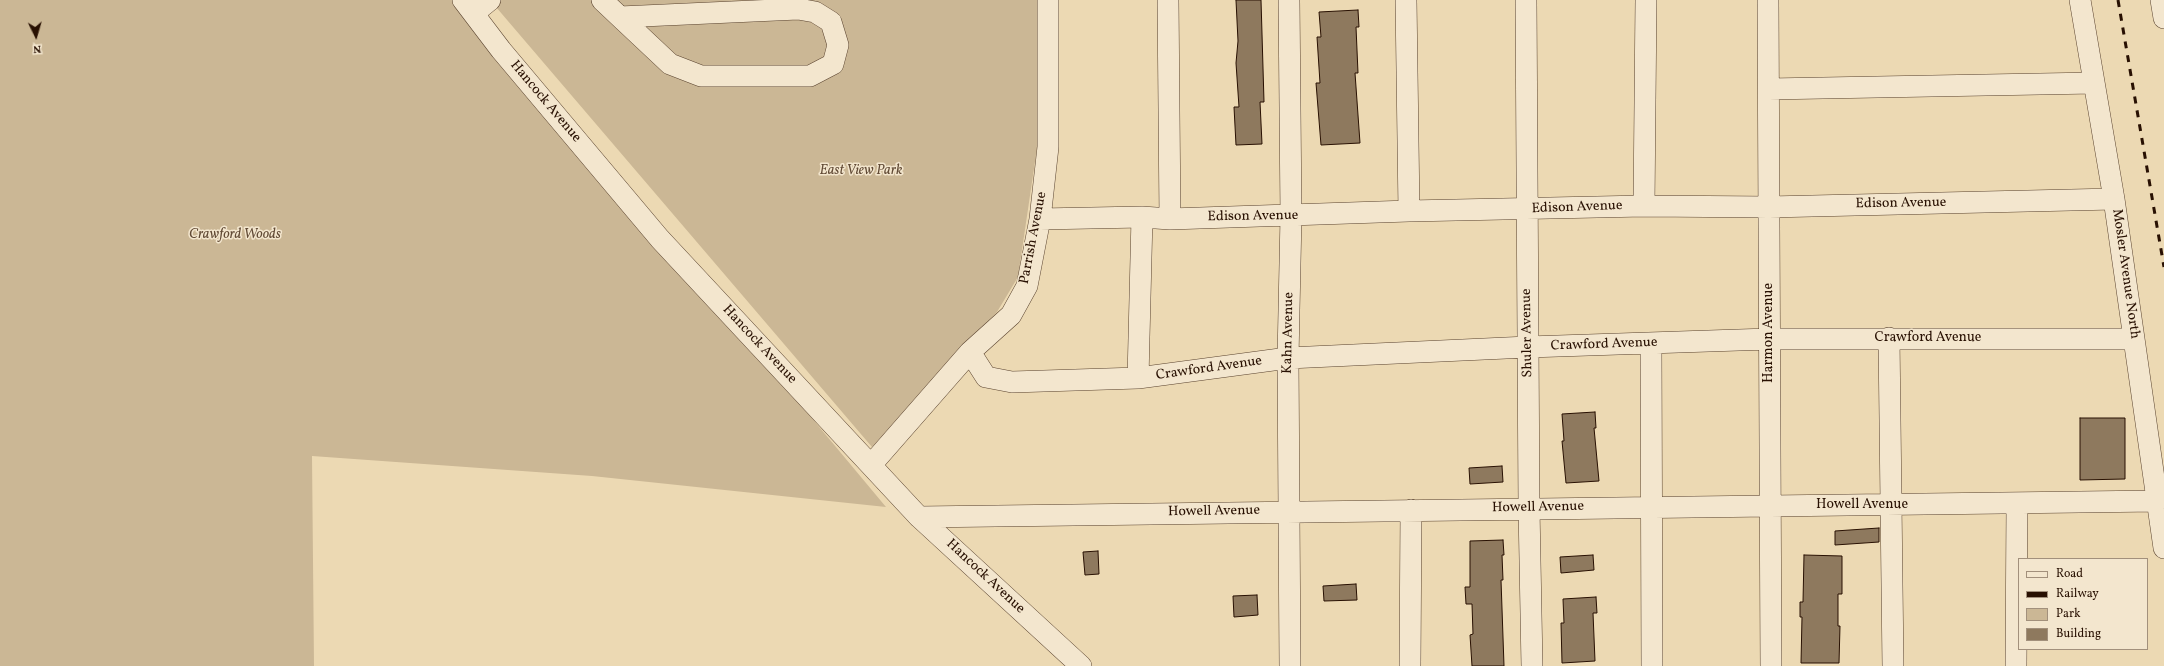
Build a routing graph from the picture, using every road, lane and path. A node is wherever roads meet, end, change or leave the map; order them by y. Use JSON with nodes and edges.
{"nodes":[{"id":1,"x":490,"y":0,"type":"edge"},
{"id":2,"x":602,"y":0,"type":"edge"},
{"id":3,"x":1048,"y":0,"type":"edge"},
{"id":4,"x":1168,"y":0,"type":"edge"},
{"id":5,"x":1289,"y":0,"type":"edge"},
{"id":6,"x":1406,"y":0,"type":"edge"},
{"id":7,"x":1526,"y":0,"type":"edge"},
{"id":8,"x":1646,"y":0,"type":"edge"},
{"id":9,"x":1768,"y":0,"type":"edge"},
{"id":10,"x":2080,"y":0,"type":"edge"},
{"id":11,"x":2160,"y":0,"type":"edge"},
{"id":12,"x":469,"y":7,"type":"edge"},
{"id":13,"x":620,"y":18,"type":"junction"},
{"id":14,"x":2164,"y":18,"type":"edge"},
{"id":15,"x":2094,"y":83,"type":"junction"},
{"id":16,"x":1769,"y":89,"type":"junction"},
{"id":17,"x":2114,"y":199,"type":"junction"},
{"id":18,"x":1644,"y":206,"type":"junction"},
{"id":19,"x":1769,"y":207,"type":"junction"},
{"id":20,"x":1526,"y":210,"type":"junction"},
{"id":21,"x":1409,"y":211,"type":"junction"},
{"id":22,"x":1291,"y":216,"type":"junction"},
{"id":23,"x":1142,"y":217,"type":"junction"},
{"id":24,"x":1170,"y":218,"type":"junction"},
{"id":25,"x":1040,"y":219,"type":"junction"},
{"id":26,"x":1889,"y":338,"type":"junction"},
{"id":27,"x":1769,"y":339,"type":"junction"},
{"id":28,"x":2134,"y":339,"type":"junction"},
{"id":29,"x":1651,"y":343,"type":"junction"},
{"id":30,"x":1528,"y":347,"type":"junction"},
{"id":31,"x":970,"y":352,"type":"junction"},
{"id":32,"x":1288,"y":358,"type":"junction"},
{"id":33,"x":1138,"y":378,"type":"junction"},
{"id":34,"x":871,"y":465,"type":"junction"},
{"id":35,"x":2157,"y":501,"type":"junction"},
{"id":36,"x":2017,"y":504,"type":"junction"},
{"id":37,"x":1770,"y":505,"type":"junction"},
{"id":38,"x":1892,"y":505,"type":"junction"},
{"id":39,"x":1651,"y":507,"type":"junction"},
{"id":40,"x":1529,"y":508,"type":"junction"},
{"id":41,"x":1411,"y":510,"type":"junction"},
{"id":42,"x":1288,"y":511,"type":"junction"},
{"id":43,"x":919,"y":517,"type":"junction"},
{"id":44,"x":2164,"y":548,"type":"edge"},
{"id":45,"x":1081,"y":666,"type":"edge"},
{"id":46,"x":1290,"y":666,"type":"edge"},
{"id":47,"x":1410,"y":666,"type":"edge"},
{"id":48,"x":1532,"y":666,"type":"edge"},
{"id":49,"x":1652,"y":666,"type":"edge"},
{"id":50,"x":1770,"y":666,"type":"edge"},
{"id":51,"x":1893,"y":666,"type":"edge"},
{"id":52,"x":2016,"y":666,"type":"edge"}],
"edges":[{"from":1,"to":12,"type":"street"},
{"from":2,"to":13,"type":"street"},
{"from":3,"to":25,"type":"street","name":"Parrish Avenue"},
{"from":4,"to":24,"type":"street"},
{"from":5,"to":22,"type":"street","name":"Kahn Avenue"},
{"from":6,"to":21,"type":"street"},
{"from":7,"to":20,"type":"street","name":"Shuler Avenue"},
{"from":8,"to":18,"type":"street"},
{"from":9,"to":16,"type":"street","name":"Harmon Avenue"},
{"from":10,"to":15,"type":"street","name":"Mosler Avenue North"},
{"from":11,"to":14,"type":"street"},
{"from":12,"to":34,"type":"street","name":"Hancock Avenue"},
{"from":13,"to":13,"type":"street"},
{"from":15,"to":16,"type":"street"},
{"from":15,"to":17,"type":"street","name":"Mosler Avenue North"},
{"from":16,"to":19,"type":"street","name":"Harmon Avenue"},
{"from":17,"to":19,"type":"street","name":"Edison Avenue"},
{"from":17,"to":28,"type":"street","name":"Mosler Avenue North"},
{"from":18,"to":19,"type":"street","name":"Edison Avenue"},
{"from":18,"to":20,"type":"street","name":"Edison Avenue"},
{"from":19,"to":27,"type":"street","name":"Harmon Avenue"},
{"from":20,"to":21,"type":"street","name":"Edison Avenue"},
{"from":20,"to":30,"type":"street","name":"Shuler Avenue"},
{"from":21,"to":22,"type":"street","name":"Edison Avenue"},
{"from":22,"to":24,"type":"street","name":"Edison Avenue"},
{"from":22,"to":32,"type":"street","name":"Kahn Avenue"},
{"from":23,"to":24,"type":"street","name":"Edison Avenue"},
{"from":23,"to":25,"type":"street","name":"Edison Avenue"},
{"from":23,"to":33,"type":"street"},
{"from":25,"to":31,"type":"street","name":"Parrish Avenue"},
{"from":26,"to":27,"type":"street","name":"Crawford Avenue"},
{"from":26,"to":28,"type":"street","name":"Crawford Avenue"},
{"from":26,"to":38,"type":"street"},
{"from":27,"to":29,"type":"street","name":"Crawford Avenue"},
{"from":27,"to":37,"type":"street","name":"Harmon Avenue"},
{"from":28,"to":35,"type":"street","name":"Mosler Avenue North"},
{"from":29,"to":30,"type":"street","name":"Crawford Avenue"},
{"from":29,"to":39,"type":"street"},
{"from":30,"to":32,"type":"street","name":"Crawford Avenue"},
{"from":30,"to":40,"type":"street","name":"Shuler Avenue"},
{"from":31,"to":33,"type":"street","name":"Crawford Avenue"},
{"from":31,"to":34,"type":"street","name":"Parrish Avenue"},
{"from":32,"to":33,"type":"street","name":"Crawford Avenue"},
{"from":32,"to":42,"type":"street","name":"Kahn Avenue"},
{"from":34,"to":43,"type":"street","name":"Hancock Avenue"},
{"from":35,"to":36,"type":"street","name":"Howell Avenue"},
{"from":35,"to":44,"type":"street","name":"Mosler Avenue North"},
{"from":36,"to":38,"type":"street","name":"Howell Avenue"},
{"from":36,"to":52,"type":"street"},
{"from":37,"to":38,"type":"street","name":"Howell Avenue"},
{"from":37,"to":39,"type":"street","name":"Howell Avenue"},
{"from":37,"to":50,"type":"street","name":"Harmon Avenue"},
{"from":38,"to":51,"type":"street"},
{"from":39,"to":40,"type":"street","name":"Howell Avenue"},
{"from":39,"to":49,"type":"street"},
{"from":40,"to":41,"type":"street","name":"Howell Avenue"},
{"from":40,"to":48,"type":"street","name":"Shuler Avenue"},
{"from":41,"to":42,"type":"street","name":"Howell Avenue"},
{"from":41,"to":47,"type":"street"},
{"from":42,"to":43,"type":"street","name":"Howell Avenue"},
{"from":42,"to":46,"type":"street","name":"Kahn Avenue"},
{"from":43,"to":45,"type":"street","name":"Hancock Avenue"}]}
